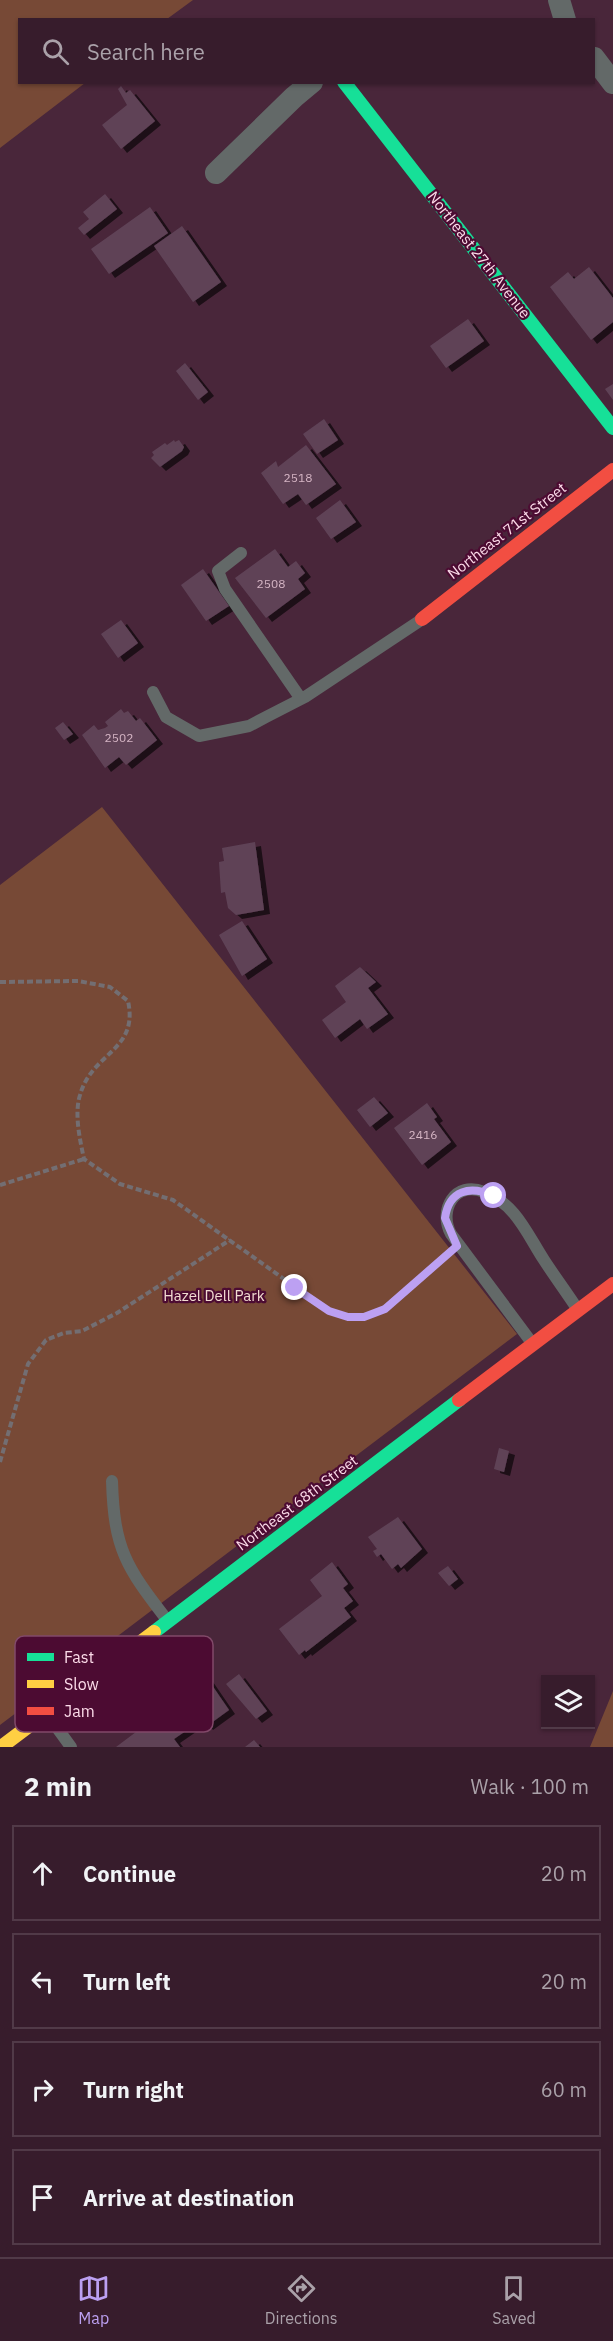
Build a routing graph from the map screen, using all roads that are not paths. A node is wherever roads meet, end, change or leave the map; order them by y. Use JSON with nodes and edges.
{"nodes":[{"id":1,"x":559,"y":0,"type":"edge"},
{"id":2,"x":565,"y":18,"type":"edge"},
{"id":3,"x":595,"y":59,"type":"edge"},
{"id":4,"x":613,"y":83,"type":"edge"},
{"id":5,"x":310,"y":84,"type":"edge"},
{"id":6,"x":346,"y":84,"type":"edge"},
{"id":7,"x":216,"y":173,"type":"dead end"},
{"id":8,"x":613,"y":428,"type":"edge"},
{"id":9,"x":613,"y":470,"type":"edge"},
{"id":10,"x":241,"y":553,"type":"dead end"},
{"id":11,"x":422,"y":619,"type":"joint"},
{"id":12,"x":153,"y":692,"type":"dead end"},
{"id":13,"x":301,"y":699,"type":"junction"},
{"id":14,"x":613,"y":1284,"type":"edge"},
{"id":15,"x":578,"y":1310,"type":"junction"},
{"id":16,"x":532,"y":1344,"type":"junction"},
{"id":17,"x":112,"y":1480,"type":"dead end"},
{"id":18,"x":168,"y":1621,"type":"junction"},
{"id":19,"x":148,"y":1636,"type":"edge"},
{"id":20,"x":21,"y":1732,"type":"edge"},
{"id":21,"x":60,"y":1732,"type":"edge"},
{"id":22,"x":1,"y":1747,"type":"edge"},
{"id":23,"x":71,"y":1747,"type":"edge"}],
"edges":[{"from":1,"to":2,"type":"street"},
{"from":3,"to":4,"type":"street"},
{"from":5,"to":7,"type":"street"},
{"from":6,"to":8,"type":"street","name":"Northeast 27th Avenue"},
{"from":9,"to":11,"type":"street","name":"Northeast 71st Street"},
{"from":10,"to":13,"type":"lane"},
{"from":11,"to":13,"type":"lane"},
{"from":12,"to":13,"type":"lane"},
{"from":14,"to":15,"type":"street","name":"Northeast 68th Street"},
{"from":15,"to":16,"type":"street","name":"Northeast 68th Street"},
{"from":15,"to":16,"type":"lane"},
{"from":16,"to":18,"type":"street","name":"Northeast 68th Street"},
{"from":17,"to":18,"type":"lane"},
{"from":18,"to":19,"type":"street","name":"Northeast 68th Street"},
{"from":20,"to":22,"type":"street","name":"Northeast 68th Street"},
{"from":21,"to":23,"type":"lane"}]}
